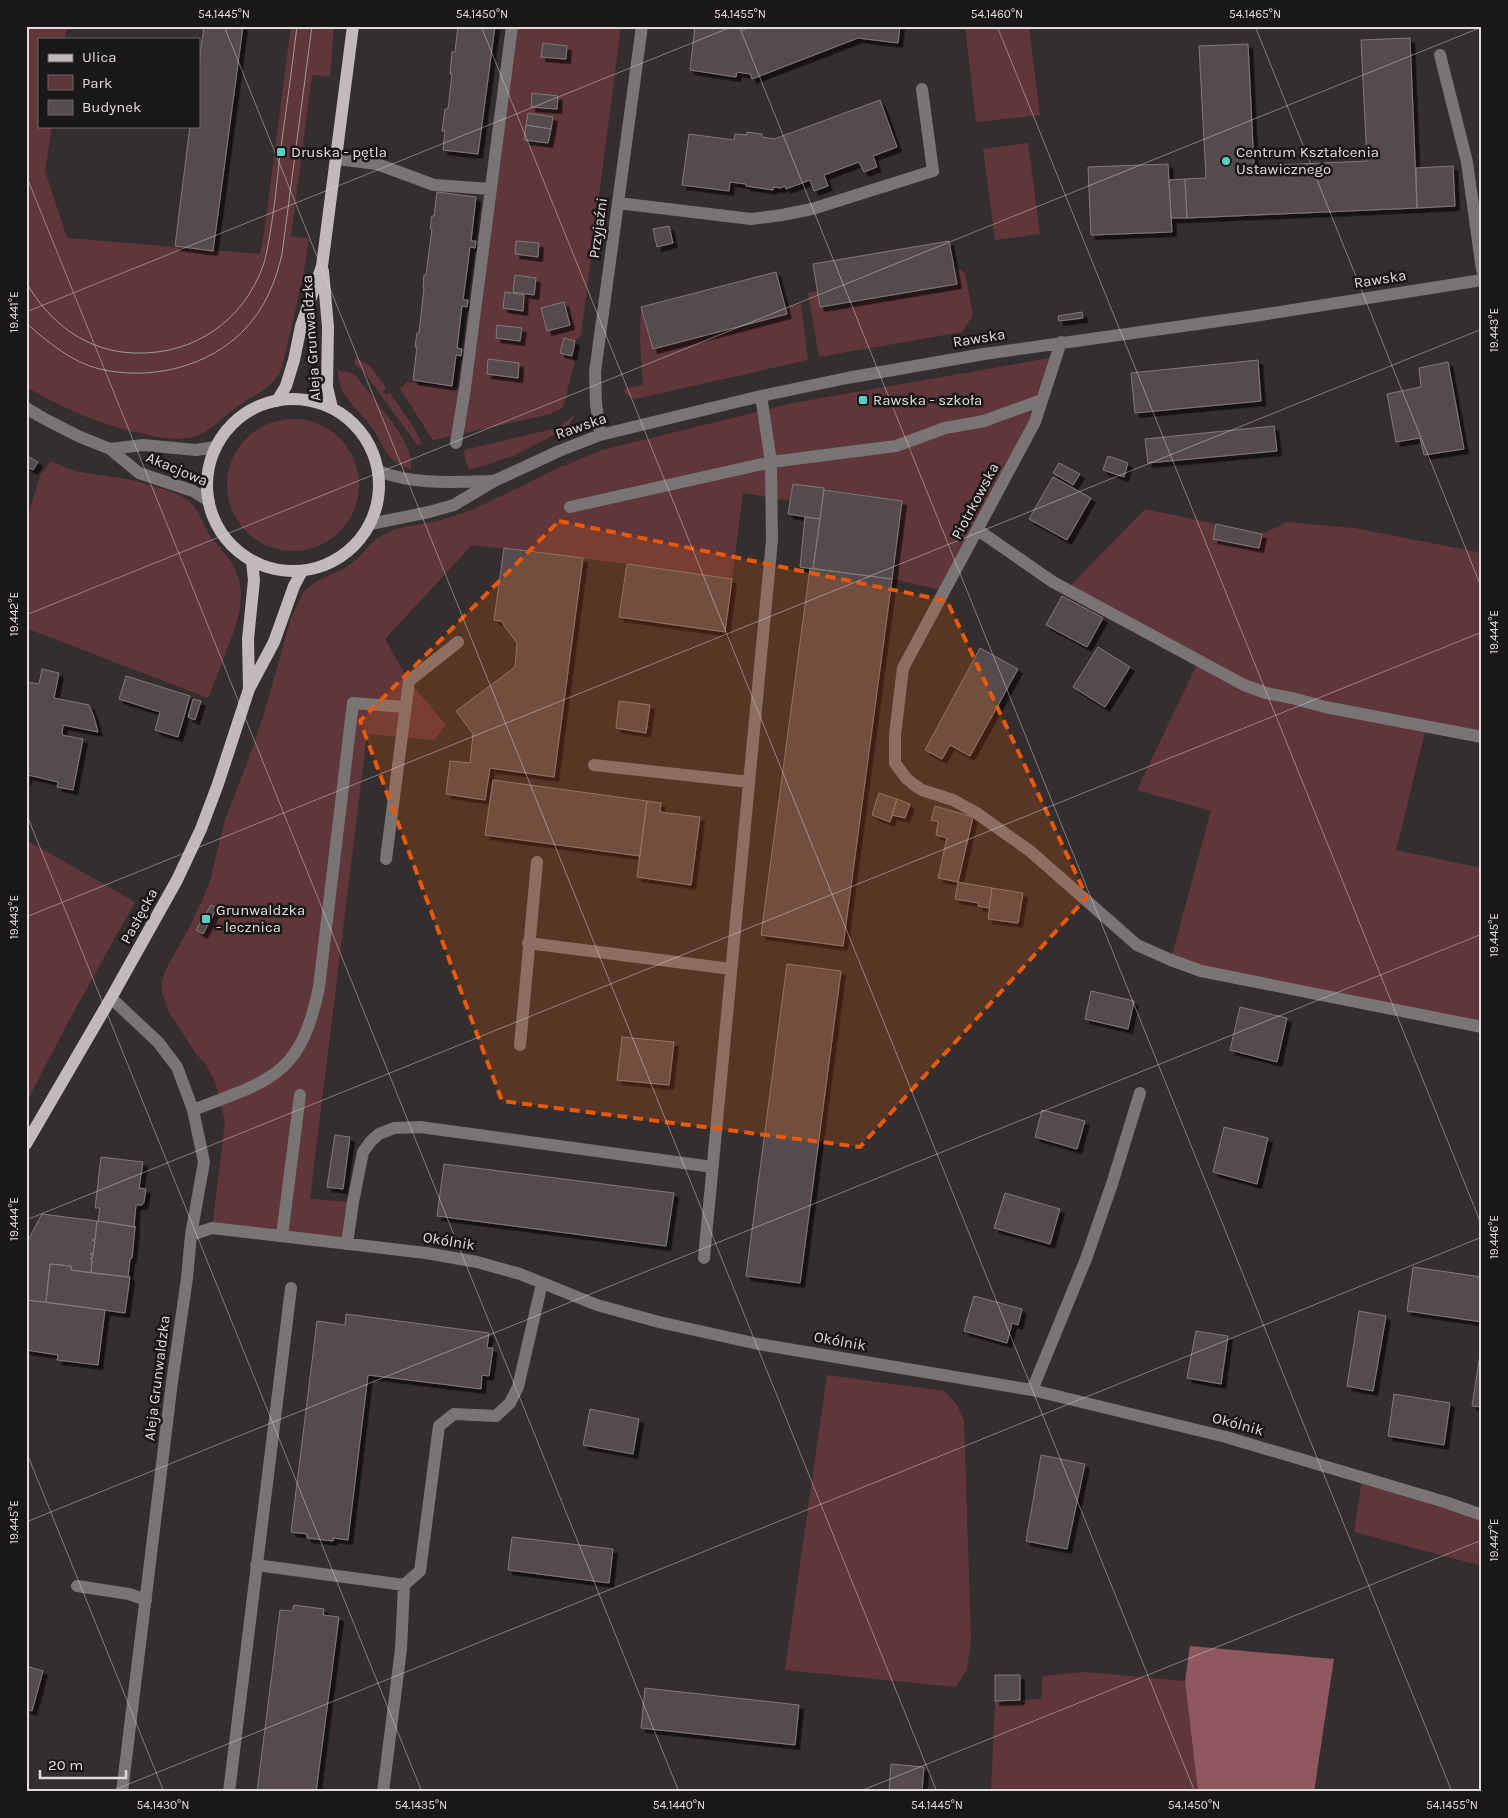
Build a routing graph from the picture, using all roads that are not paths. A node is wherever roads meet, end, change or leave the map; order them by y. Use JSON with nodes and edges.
{"nodes":[{"id":1,"x":353,"y":26,"type":"edge"},
{"id":2,"x":512,"y":26,"type":"edge"},
{"id":3,"x":642,"y":26,"type":"edge"},
{"id":4,"x":1440,"y":55,"type":"dead end"},
{"id":5,"x":922,"y":89,"type":"dead end"},
{"id":6,"x":336,"y":159,"type":"junction"},
{"id":7,"x":491,"y":189,"type":"junction"},
{"id":8,"x":618,"y":203,"type":"junction"},
{"id":9,"x":322,"y":266,"type":"junction"},
{"id":10,"x":1482,"y":270,"type":"edge"},
{"id":11,"x":1482,"y":280,"type":"edge"},
{"id":12,"x":1061,"y":342,"type":"junction"},
{"id":13,"x":761,"y":396,"type":"junction"},
{"id":14,"x":1042,"y":400,"type":"junction"},
{"id":15,"x":277,"y":401,"type":"junction"},
{"id":16,"x":26,"y":408,"type":"edge"},
{"id":17,"x":332,"y":408,"type":"junction"},
{"id":18,"x":600,"y":435,"type":"junction"},
{"id":19,"x":456,"y":443,"type":"dead end"},
{"id":20,"x":216,"y":446,"type":"junction"},
{"id":21,"x":110,"y":449,"type":"junction"},
{"id":22,"x":771,"y":462,"type":"junction"},
{"id":23,"x":378,"y":471,"type":"junction"},
{"id":24,"x":494,"y":481,"type":"junction"},
{"id":25,"x":209,"y":501,"type":"junction"},
{"id":26,"x":570,"y":507,"type":"dead end"},
{"id":27,"x":370,"y":524,"type":"junction"},
{"id":28,"x":978,"y":530,"type":"junction"},
{"id":29,"x":252,"y":561,"type":"junction"},
{"id":30,"x":302,"y":571,"type":"junction"},
{"id":31,"x":458,"y":642,"type":"dead end"},
{"id":32,"x":249,"y":689,"type":"junction"},
{"id":33,"x":405,"y":707,"type":"junction"},
{"id":34,"x":1482,"y":737,"type":"edge"},
{"id":35,"x":594,"y":765,"type":"dead end"},
{"id":36,"x":749,"y":782,"type":"junction"},
{"id":37,"x":386,"y":859,"type":"dead end"},
{"id":38,"x":537,"y":862,"type":"dead end"},
{"id":39,"x":528,"y":943,"type":"junction"},
{"id":40,"x":732,"y":969,"type":"junction"},
{"id":41,"x":111,"y":998,"type":"junction"},
{"id":42,"x":1482,"y":1027,"type":"edge"},
{"id":43,"x":520,"y":1045,"type":"dead end"},
{"id":44,"x":1140,"y":1093,"type":"dead end"},
{"id":45,"x":300,"y":1095,"type":"dead end"},
{"id":46,"x":193,"y":1110,"type":"junction"},
{"id":47,"x":26,"y":1144,"type":"edge"},
{"id":48,"x":713,"y":1167,"type":"junction"},
{"id":49,"x":191,"y":1235,"type":"junction"},
{"id":50,"x":282,"y":1236,"type":"junction"},
{"id":51,"x":347,"y":1244,"type":"junction"},
{"id":52,"x":704,"y":1258,"type":"dead end"},
{"id":53,"x":542,"y":1283,"type":"junction"},
{"id":54,"x":291,"y":1288,"type":"dead end"},
{"id":55,"x":1032,"y":1390,"type":"junction"},
{"id":56,"x":1482,"y":1515,"type":"edge"},
{"id":57,"x":256,"y":1565,"type":"junction"},
{"id":58,"x":404,"y":1585,"type":"junction"},
{"id":59,"x":77,"y":1586,"type":"dead end"},
{"id":60,"x":146,"y":1600,"type":"junction"},
{"id":61,"x":122,"y":1792,"type":"edge"},
{"id":62,"x":229,"y":1792,"type":"edge"},
{"id":63,"x":383,"y":1792,"type":"edge"}],
"edges":[{"from":1,"to":6,"type":"main road","name":"Aleja Grunwaldzka"},
{"from":2,"to":7,"type":"street"},
{"from":3,"to":8,"type":"street","name":"Przyjaźni"},
{"from":4,"to":10,"type":"street"},
{"from":5,"to":8,"type":"street"},
{"from":6,"to":7,"type":"street"},
{"from":6,"to":9,"type":"main road","name":"Aleja Grunwaldzka"},
{"from":7,"to":19,"type":"street"},
{"from":8,"to":18,"type":"street","name":"Przyjaźni"},
{"from":9,"to":15,"type":"main road","name":"Aleja Grunwaldzka"},
{"from":9,"to":17,"type":"main road","name":"Aleja Grunwaldzka"},
{"from":11,"to":12,"type":"street","name":"Rawska"},
{"from":12,"to":13,"type":"street","name":"Rawska"},
{"from":12,"to":14,"type":"street","name":"Piotrkowska"},
{"from":13,"to":18,"type":"street","name":"Rawska"},
{"from":13,"to":22,"type":"street"},
{"from":14,"to":22,"type":"street"},
{"from":14,"to":28,"type":"street","name":"Piotrkowska"},
{"from":15,"to":17,"type":"main road"},
{"from":15,"to":20,"type":"main road"},
{"from":16,"to":21,"type":"street","name":"Akacjowa"},
{"from":17,"to":23,"type":"main road"},
{"from":18,"to":24,"type":"street","name":"Rawska"},
{"from":20,"to":21,"type":"street","name":"Akacjowa"},
{"from":20,"to":25,"type":"main road"},
{"from":21,"to":25,"type":"street","name":"Akacjowa"},
{"from":22,"to":26,"type":"street"},
{"from":22,"to":36,"type":"street"},
{"from":23,"to":24,"type":"street","name":"Rawska"},
{"from":23,"to":27,"type":"main road"},
{"from":24,"to":27,"type":"street","name":"Rawska"},
{"from":25,"to":29,"type":"main road"},
{"from":27,"to":30,"type":"main road"},
{"from":28,"to":34,"type":"street"},
{"from":28,"to":42,"type":"street","name":"Piotrkowska"},
{"from":29,"to":30,"type":"main road"},
{"from":29,"to":32,"type":"main road","name":"Pasłęcka"},
{"from":30,"to":32,"type":"main road","name":"Pasłęcka"},
{"from":31,"to":33,"type":"street"},
{"from":32,"to":41,"type":"main road","name":"Pasłęcka"},
{"from":33,"to":37,"type":"street"},
{"from":33,"to":46,"type":"street"},
{"from":35,"to":36,"type":"street"},
{"from":36,"to":40,"type":"street"},
{"from":38,"to":39,"type":"street"},
{"from":39,"to":40,"type":"street"},
{"from":39,"to":43,"type":"street"},
{"from":40,"to":48,"type":"street"},
{"from":41,"to":46,"type":"street","name":"Aleja Grunwaldzka"},
{"from":41,"to":47,"type":"main road","name":"Pasłęcka"},
{"from":44,"to":55,"type":"street"},
{"from":45,"to":50,"type":"street"},
{"from":46,"to":49,"type":"street","name":"Aleja Grunwaldzka"},
{"from":48,"to":51,"type":"street"},
{"from":48,"to":52,"type":"street"},
{"from":49,"to":50,"type":"street","name":"Okólnik"},
{"from":49,"to":60,"type":"street","name":"Aleja Grunwaldzka"},
{"from":50,"to":51,"type":"street","name":"Okólnik"},
{"from":51,"to":53,"type":"street","name":"Okólnik"},
{"from":53,"to":55,"type":"street","name":"Okólnik"},
{"from":53,"to":58,"type":"street"},
{"from":54,"to":57,"type":"street"},
{"from":55,"to":56,"type":"street","name":"Okólnik"},
{"from":57,"to":58,"type":"street"},
{"from":57,"to":62,"type":"street"},
{"from":58,"to":63,"type":"street"},
{"from":59,"to":60,"type":"street"},
{"from":60,"to":61,"type":"street","name":"Aleja Grunwaldzka"}]}
